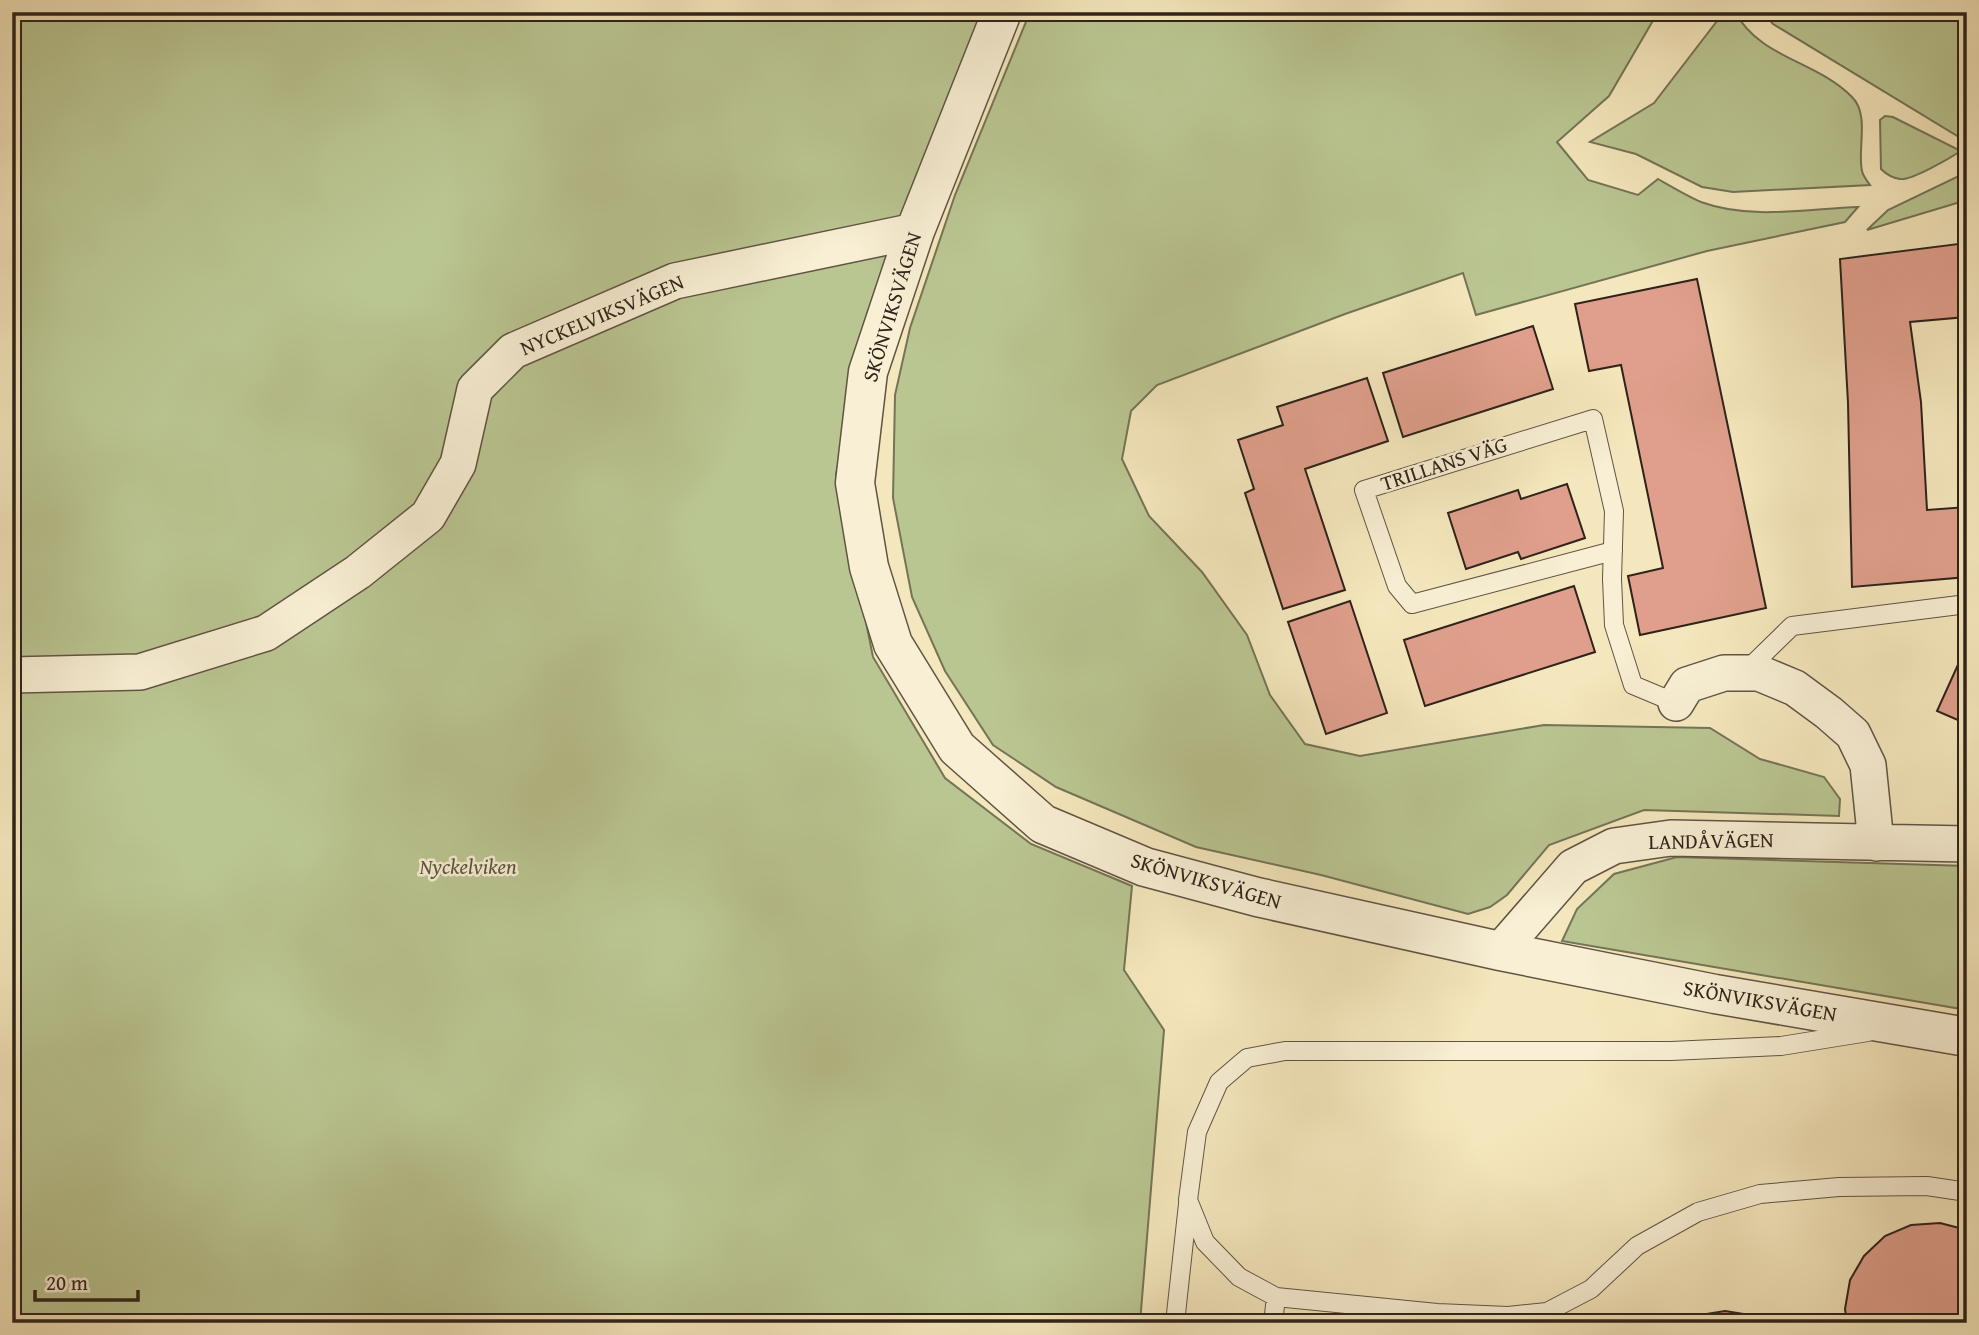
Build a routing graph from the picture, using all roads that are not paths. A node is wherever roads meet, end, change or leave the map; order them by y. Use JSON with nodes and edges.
{"nodes":[{"id":1,"x":1002,"y":12,"type":"edge"},
{"id":2,"x":915,"y":230,"type":"junction"},
{"id":3,"x":1613,"y":551,"type":"junction"},
{"id":4,"x":1967,"y":604,"type":"edge"},
{"id":5,"x":1744,"y":673,"type":"junction"},
{"id":6,"x":12,"y":675,"type":"edge"},
{"id":7,"x":1676,"y":703,"type":"joint"},
{"id":8,"x":1876,"y":843,"type":"junction"},
{"id":9,"x":1967,"y":844,"type":"edge"},
{"id":10,"x":1500,"y":951,"type":"junction"},
{"id":11,"x":1903,"y":1026,"type":"junction"},
{"id":12,"x":1967,"y":1037,"type":"edge"},
{"id":13,"x":1967,"y":1192,"type":"edge"},
{"id":14,"x":1188,"y":1200,"type":"junction"},
{"id":15,"x":1276,"y":1297,"type":"junction"},
{"id":16,"x":1175,"y":1323,"type":"edge"},
{"id":17,"x":1273,"y":1323,"type":"edge"}],
"edges":[{"from":1,"to":2,"type":"street","name":"SKÖNVIKSVÄGEN"},
{"from":2,"to":6,"type":"street","name":"NYCKELVIKSVÄGEN"},
{"from":2,"to":10,"type":"street","name":"SKÖNVIKSVÄGEN"},
{"from":3,"to":3,"type":"lane","name":"TRILLANS VÄG"},
{"from":3,"to":7,"type":"lane","name":"TRILLANS VÄG"},
{"from":4,"to":5,"type":"lane"},
{"from":5,"to":7,"type":"street","name":"TRILLANS VÄG"},
{"from":5,"to":8,"type":"street","name":"TRILLANS VÄG"},
{"from":8,"to":9,"type":"street","name":"LANDÅVÄGEN"},
{"from":8,"to":10,"type":"street","name":"LANDÅVÄGEN"},
{"from":10,"to":11,"type":"street","name":"SKÖNVIKSVÄGEN"},
{"from":11,"to":12,"type":"street","name":"SKÖNVIKSVÄGEN"},
{"from":11,"to":14,"type":"lane"},
{"from":13,"to":15,"type":"lane"},
{"from":14,"to":15,"type":"lane"},
{"from":14,"to":16,"type":"lane"},
{"from":15,"to":17,"type":"lane"}]}
